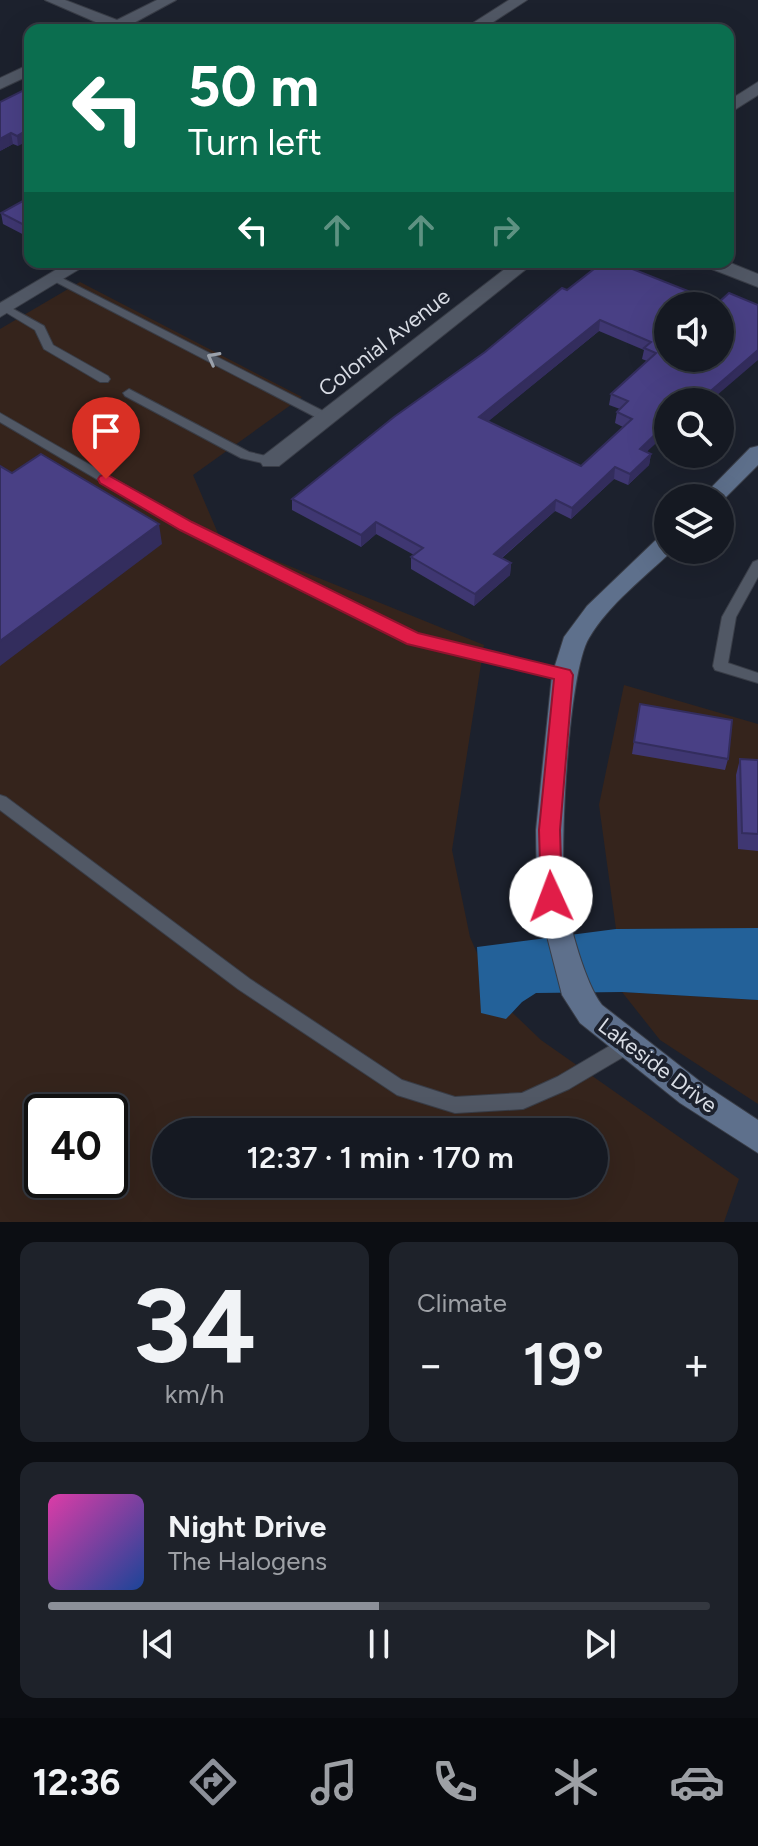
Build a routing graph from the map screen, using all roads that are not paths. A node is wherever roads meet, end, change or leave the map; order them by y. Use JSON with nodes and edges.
{"nodes":[{"id":1,"x":52,"y":0,"type":"edge"},
{"id":2,"x":169,"y":0,"type":"edge"},
{"id":3,"x":520,"y":0,"type":"edge"},
{"id":4,"x":107,"y":24,"type":"edge"},
{"id":5,"x":127,"y":24,"type":"edge"},
{"id":6,"x":480,"y":24,"type":"edge"},
{"id":7,"x":24,"y":72,"type":"edge"},
{"id":8,"x":0,"y":84,"type":"edge"},
{"id":9,"x":758,"y":87,"type":"edge"},
{"id":10,"x":734,"y":105,"type":"edge"},
{"id":11,"x":72,"y":268,"type":"edge"},
{"id":12,"x":518,"y":268,"type":"edge"},
{"id":13,"x":726,"y":268,"type":"edge"},
{"id":14,"x":56,"y":278,"type":"junction"},
{"id":15,"x":758,"y":281,"type":"edge"},
{"id":16,"x":3,"y":310,"type":"edge"},
{"id":17,"x":104,"y":379,"type":"dead end"},
{"id":18,"x":129,"y":393,"type":"dead end"},
{"id":19,"x":0,"y":417,"type":"edge"},
{"id":20,"x":327,"y":418,"type":"junction"},
{"id":21,"x":758,"y":453,"type":"edge"},
{"id":22,"x":271,"y":461,"type":"joint"},
{"id":23,"x":726,"y":484,"type":"edge"},
{"id":24,"x":654,"y":555,"type":"edge"},
{"id":25,"x":758,"y":565,"type":"edge"},
{"id":26,"x":564,"y":675,"type":"junction"},
{"id":27,"x":758,"y":678,"type":"edge"},
{"id":28,"x":0,"y":801,"type":"edge"},
{"id":29,"x":629,"y":1044,"type":"junction"},
{"id":30,"x":758,"y":1138,"type":"edge"}],
"edges":[{"from":1,"to":4,"type":"street"},
{"from":2,"to":5,"type":"street"},
{"from":3,"to":6,"type":"street"},
{"from":7,"to":8,"type":"street"},
{"from":9,"to":10,"type":"street"},
{"from":11,"to":14,"type":"street"},
{"from":12,"to":20,"type":"street","name":"Colonial Avenue"},
{"from":13,"to":15,"type":"street"},
{"from":14,"to":16,"type":"street"},
{"from":20,"to":14,"type":"lane","one_way":true},
{"from":16,"to":17,"type":"lane"},
{"from":18,"to":22,"type":"lane"},
{"from":19,"to":26,"type":"lane"},
{"from":20,"to":22,"type":"street","name":"Colonial Avenue"},
{"from":21,"to":23,"type":"street"},
{"from":24,"to":26,"type":"street","name":"Lakeside Drive"},
{"from":25,"to":27,"type":"lane"},
{"from":26,"to":29,"type":"street","name":"Lakeside Drive"},
{"from":28,"to":29,"type":"lane"},
{"from":29,"to":30,"type":"street","name":"Lakeside Drive"}]}
